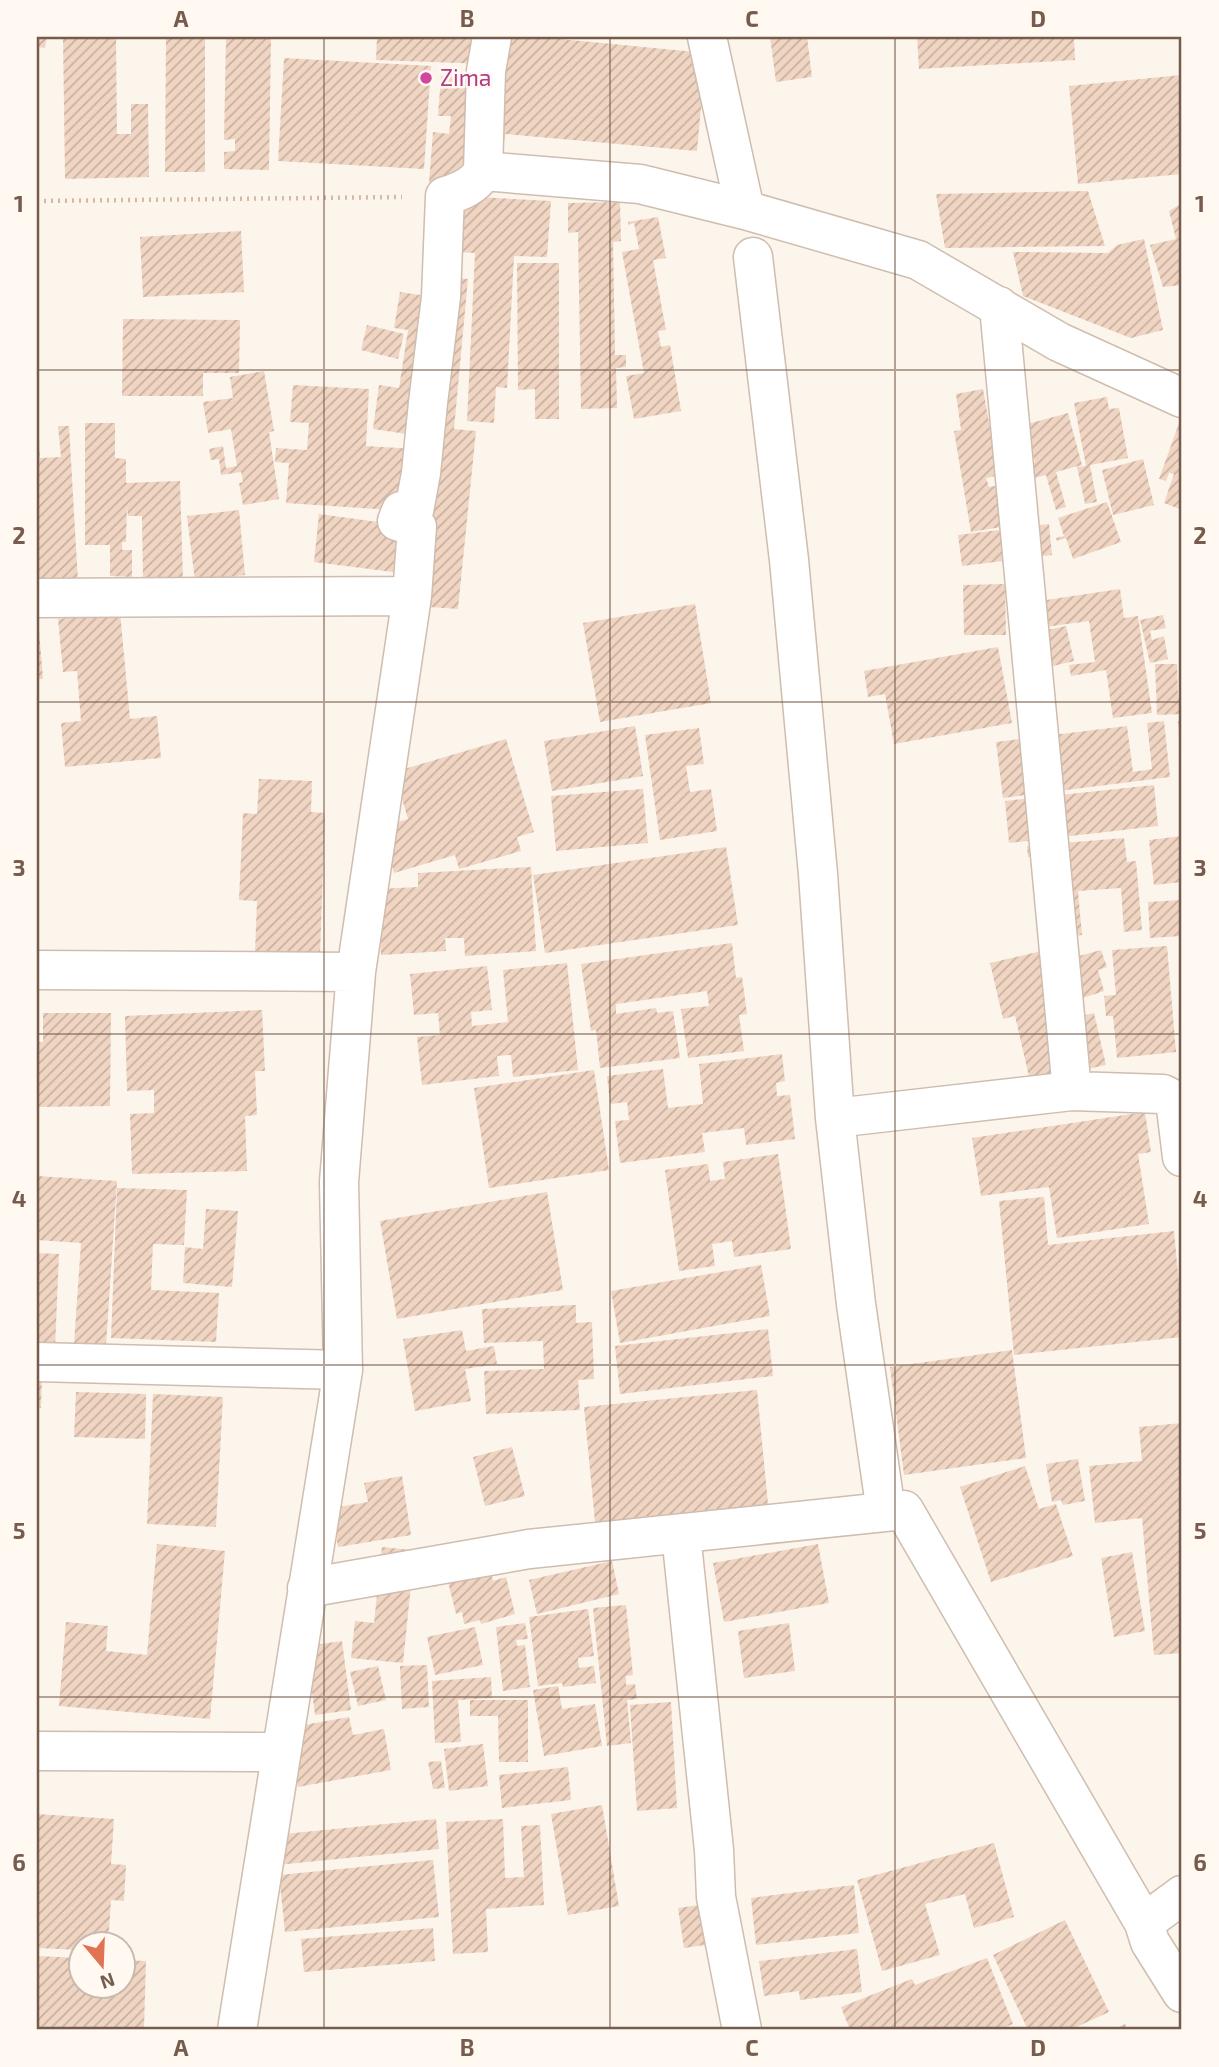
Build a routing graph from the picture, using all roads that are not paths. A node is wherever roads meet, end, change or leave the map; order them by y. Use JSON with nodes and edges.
{"nodes":[{"id":1,"x":492,"y":37,"type":"edge"},
{"id":2,"x":707,"y":37,"type":"edge"},
{"id":3,"x":483,"y":171,"type":"junction"},
{"id":4,"x":745,"y":210,"type":"junction"},
{"id":5,"x":753,"y":257,"type":"dead end"},
{"id":6,"x":999,"y":306,"type":"junction"},
{"id":7,"x":1182,"y":398,"type":"edge"},
{"id":8,"x":412,"y":596,"type":"junction"},
{"id":9,"x":37,"y":598,"type":"edge"},
{"id":10,"x":37,"y":970,"type":"edge"},
{"id":11,"x":356,"y":972,"type":"junction"},
{"id":12,"x":1073,"y":1091,"type":"junction"},
{"id":13,"x":1179,"y":1102,"type":"edge"},
{"id":14,"x":835,"y":1118,"type":"junction"},
{"id":15,"x":1182,"y":1157,"type":"edge"},
{"id":16,"x":37,"y":1362,"type":"edge"},
{"id":17,"x":343,"y":1370,"type":"junction"},
{"id":18,"x":886,"y":1512,"type":"junction"},
{"id":19,"x":681,"y":1534,"type":"junction"},
{"id":20,"x":307,"y":1588,"type":"junction"},
{"id":21,"x":37,"y":1751,"type":"edge"},
{"id":22,"x":281,"y":1752,"type":"junction"},
{"id":23,"x":1182,"y":1895,"type":"edge"},
{"id":24,"x":1144,"y":1923,"type":"junction"},
{"id":25,"x":1182,"y":1993,"type":"edge"},
{"id":26,"x":237,"y":2030,"type":"edge"},
{"id":27,"x":742,"y":2030,"type":"edge"}],
"edges":[{"from":1,"to":3,"type":"street"},
{"from":2,"to":4,"type":"street"},
{"from":3,"to":4,"type":"street"},
{"from":3,"to":8,"type":"street"},
{"from":4,"to":6,"type":"street"},
{"from":5,"to":14,"type":"street"},
{"from":6,"to":7,"type":"street"},
{"from":6,"to":12,"type":"street"},
{"from":8,"to":9,"type":"street"},
{"from":8,"to":11,"type":"street"},
{"from":10,"to":11,"type":"street"},
{"from":11,"to":17,"type":"street"},
{"from":12,"to":13,"type":"street"},
{"from":12,"to":14,"type":"street"},
{"from":13,"to":15,"type":"street"},
{"from":14,"to":18,"type":"street"},
{"from":16,"to":17,"type":"street"},
{"from":17,"to":20,"type":"street"},
{"from":18,"to":19,"type":"street"},
{"from":18,"to":24,"type":"street"},
{"from":19,"to":20,"type":"street"},
{"from":19,"to":27,"type":"street"},
{"from":20,"to":22,"type":"street"},
{"from":21,"to":22,"type":"street"},
{"from":22,"to":26,"type":"street"},
{"from":23,"to":24,"type":"street"},
{"from":24,"to":25,"type":"street"}]}
